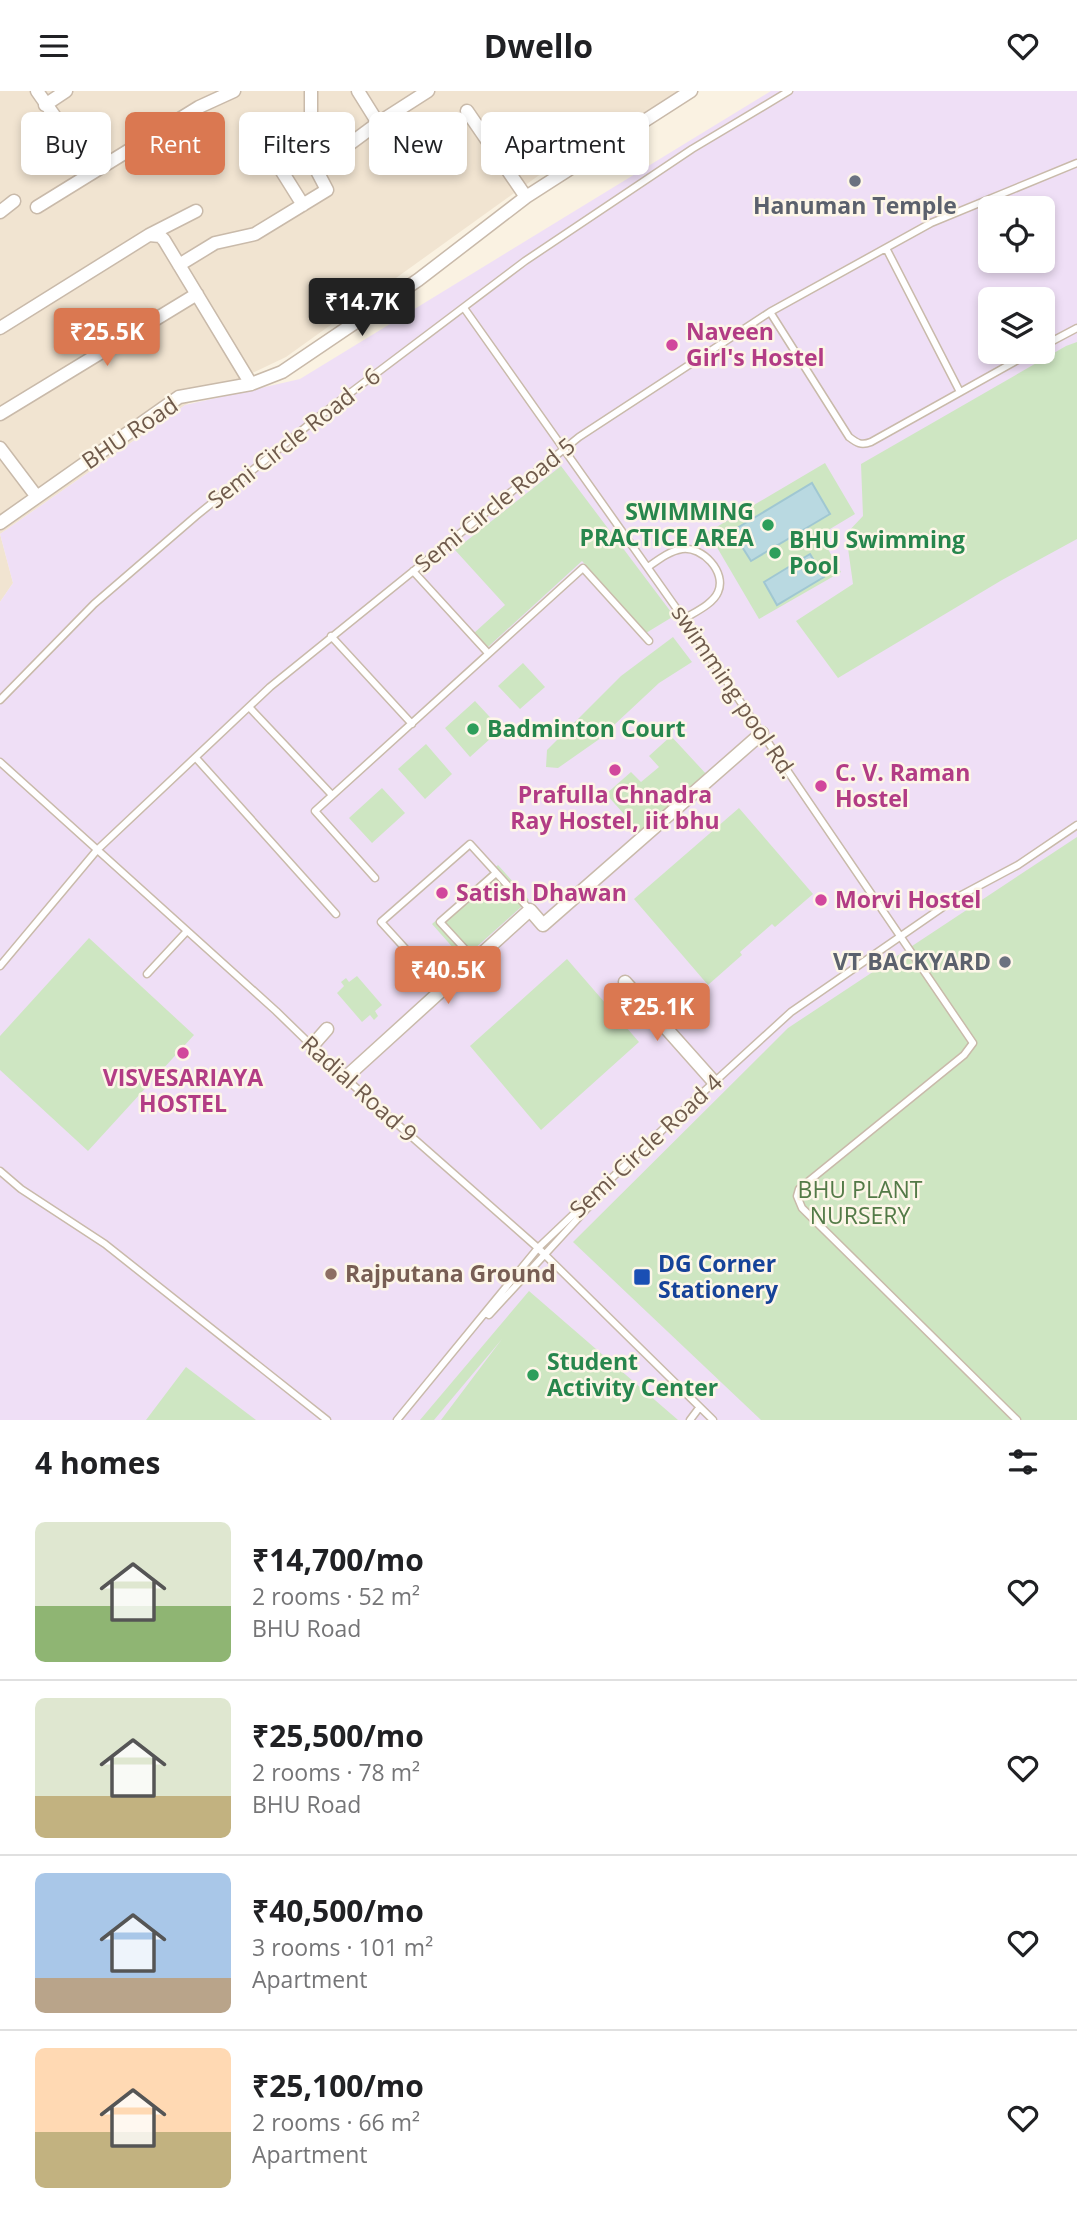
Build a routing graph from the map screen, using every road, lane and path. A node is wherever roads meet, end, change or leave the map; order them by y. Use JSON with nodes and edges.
{"nodes":[{"id":1,"x":37,"y":91,"type":"edge"},
{"id":2,"x":66,"y":91,"type":"edge"},
{"id":3,"x":234,"y":91,"type":"edge"},
{"id":4,"x":311,"y":91,"type":"edge"},
{"id":5,"x":358,"y":91,"type":"edge"},
{"id":6,"x":428,"y":91,"type":"edge"},
{"id":7,"x":691,"y":91,"type":"edge"},
{"id":8,"x":789,"y":91,"type":"edge"},
{"id":9,"x":45,"y":105,"type":"junction"},
{"id":10,"x":467,"y":111,"type":"dead end"},
{"id":11,"x":50,"y":112,"type":"edge"},
{"id":12,"x":311,"y":112,"type":"edge"},
{"id":13,"x":371,"y":112,"type":"edge"},
{"id":14,"x":395,"y":112,"type":"edge"},
{"id":15,"x":111,"y":160,"type":"edge"},
{"id":16,"x":1077,"y":163,"type":"edge"},
{"id":17,"x":87,"y":175,"type":"edge"},
{"id":18,"x":284,"y":175,"type":"edge"},
{"id":19,"x":319,"y":175,"type":"edge"},
{"id":20,"x":526,"y":197,"type":"junction"},
{"id":21,"x":14,"y":201,"type":"dead end"},
{"id":22,"x":303,"y":205,"type":"junction"},
{"id":23,"x":37,"y":207,"type":"dead end"},
{"id":24,"x":196,"y":211,"type":"dead end"},
{"id":25,"x":0,"y":212,"type":"edge"},
{"id":26,"x":149,"y":235,"type":"junction"},
{"id":27,"x":886,"y":248,"type":"junction"},
{"id":28,"x":179,"y":265,"type":"junction"},
{"id":29,"x":197,"y":294,"type":"junction"},
{"id":30,"x":464,"y":307,"type":"junction"},
{"id":31,"x":770,"y":312,"type":"junction"},
{"id":32,"x":0,"y":328,"type":"edge"},
{"id":33,"x":1077,"y":328,"type":"edge"},
{"id":34,"x":1055,"y":339,"type":"edge"},
{"id":35,"x":1010,"y":364,"type":"edge"},
{"id":36,"x":251,"y":384,"type":"junction"},
{"id":37,"x":960,"y":392,"type":"junction"},
{"id":38,"x":0,"y":414,"type":"edge"},
{"id":39,"x":0,"y":448,"type":"edge"},
{"id":40,"x":564,"y":449,"type":"junction"},
{"id":41,"x":37,"y":497,"type":"junction"},
{"id":42,"x":0,"y":523,"type":"edge"},
{"id":43,"x":648,"y":567,"type":"junction"},
{"id":44,"x":413,"y":571,"type":"junction"},
{"id":45,"x":684,"y":618,"type":"junction"},
{"id":46,"x":331,"y":636,"type":"junction"},
{"id":47,"x":649,"y":641,"type":"dead end"},
{"id":48,"x":488,"y":653,"type":"junction"},
{"id":49,"x":0,"y":701,"type":"edge"},
{"id":50,"x":249,"y":707,"type":"junction"},
{"id":51,"x":412,"y":724,"type":"junction"},
{"id":52,"x":762,"y":733,"type":"junction"},
{"id":53,"x":196,"y":758,"type":"junction"},
{"id":54,"x":0,"y":762,"type":"edge"},
{"id":55,"x":332,"y":796,"type":"junction"},
{"id":56,"x":1077,"y":825,"type":"edge"},
{"id":57,"x":97,"y":850,"type":"junction"},
{"id":58,"x":496,"y":873,"type":"junction"},
{"id":59,"x":376,"y":878,"type":"dead end"},
{"id":60,"x":530,"y":911,"type":"junction"},
{"id":61,"x":336,"y":914,"type":"dead end"},
{"id":62,"x":187,"y":931,"type":"junction"},
{"id":63,"x":900,"y":937,"type":"junction"},
{"id":64,"x":475,"y":960,"type":"junction"},
{"id":65,"x":0,"y":966,"type":"edge"},
{"id":66,"x":147,"y":974,"type":"dead end"},
{"id":67,"x":625,"y":982,"type":"dead end"},
{"id":68,"x":443,"y":989,"type":"junction"},
{"id":69,"x":327,"y":1030,"type":"dead end"},
{"id":70,"x":312,"y":1047,"type":"junction"},
{"id":71,"x":345,"y":1078,"type":"junction"},
{"id":72,"x":714,"y":1082,"type":"junction"},
{"id":73,"x":632,"y":1159,"type":"junction"},
{"id":74,"x":0,"y":1171,"type":"edge"},
{"id":75,"x":538,"y":1248,"type":"junction"},
{"id":76,"x":544,"y":1254,"type":"junction"},
{"id":77,"x":444,"y":1364,"type":"junction"},
{"id":78,"x":699,"y":1408,"type":"junction"},
{"id":79,"x":327,"y":1420,"type":"edge"},
{"id":80,"x":397,"y":1420,"type":"edge"},
{"id":81,"x":690,"y":1420,"type":"edge"},
{"id":82,"x":713,"y":1420,"type":"edge"},
{"id":83,"x":1017,"y":1420,"type":"edge"}],
"edges":[{"from":1,"to":9,"type":"street"},
{"from":2,"to":9,"type":"street"},
{"from":3,"to":15,"type":"street"},
{"from":4,"to":12,"type":"street"},
{"from":5,"to":13,"type":"street"},
{"from":6,"to":14,"type":"street"},
{"from":7,"to":20,"type":"street","name":"BHU Road"},
{"from":8,"to":30,"type":"lane","name":"Semi Circle Road - 6"},
{"from":9,"to":11,"type":"street"},
{"from":10,"to":20,"type":"street"},
{"from":16,"to":27,"type":"lane","name":"Semi Circle Road 5"},
{"from":17,"to":23,"type":"street"},
{"from":18,"to":22,"type":"street"},
{"from":19,"to":22,"type":"street"},
{"from":20,"to":36,"type":"street","name":"BHU Road"},
{"from":21,"to":25,"type":"street"},
{"from":22,"to":28,"type":"street"},
{"from":24,"to":26,"type":"street"},
{"from":26,"to":28,"type":"street"},
{"from":26,"to":32,"type":"street"},
{"from":27,"to":31,"type":"lane","name":"Semi Circle Road 5"},
{"from":27,"to":37,"type":"lane"},
{"from":28,"to":29,"type":"street"},
{"from":29,"to":36,"type":"street"},
{"from":29,"to":38,"type":"street"},
{"from":30,"to":40,"type":"lane","name":"swimming pool Rd."},
{"from":30,"to":49,"type":"lane","name":"Semi Circle Road - 6"},
{"from":31,"to":37,"type":"lane"},
{"from":31,"to":40,"type":"lane","name":"Semi Circle Road 5"},
{"from":33,"to":34,"type":"lane"},
{"from":35,"to":37,"type":"lane"},
{"from":36,"to":41,"type":"street","name":"BHU Road"},
{"from":39,"to":41,"type":"street"},
{"from":40,"to":43,"type":"lane","name":"swimming pool Rd."},
{"from":40,"to":44,"type":"lane","name":"Semi Circle Road 5"},
{"from":41,"to":42,"type":"street","name":"BHU Road"},
{"from":43,"to":45,"type":"lane","name":"swimming pool Rd."},
{"from":43,"to":45,"type":"lane"},
{"from":44,"to":46,"type":"lane","name":"Semi Circle Road 5"},
{"from":44,"to":48,"type":"lane"},
{"from":45,"to":52,"type":"lane","name":"swimming pool Rd."},
{"from":46,"to":50,"type":"lane","name":"Semi Circle Road 5"},
{"from":46,"to":51,"type":"lane"},
{"from":47,"to":48,"type":"lane"},
{"from":48,"to":51,"type":"lane"},
{"from":50,"to":53,"type":"lane","name":"Semi Circle Road 5"},
{"from":50,"to":55,"type":"lane"},
{"from":51,"to":55,"type":"lane"},
{"from":52,"to":60,"type":"street"},
{"from":52,"to":63,"type":"lane","name":"swimming pool Rd."},
{"from":53,"to":57,"type":"lane","name":"Semi Circle Road 5"},
{"from":53,"to":61,"type":"lane"},
{"from":54,"to":57,"type":"lane","name":"Radial Road 9"},
{"from":55,"to":59,"type":"lane"},
{"from":56,"to":63,"type":"lane","name":"Semi Circle Road 4"},
{"from":57,"to":62,"type":"lane","name":"Radial Road 9"},
{"from":57,"to":65,"type":"lane","name":"Semi Circle Road 5"},
{"from":58,"to":60,"type":"lane"},
{"from":58,"to":64,"type":"lane"},
{"from":58,"to":68,"type":"lane"},
{"from":60,"to":64,"type":"street"},
{"from":62,"to":66,"type":"lane"},
{"from":62,"to":70,"type":"lane","name":"Radial Road 9"},
{"from":63,"to":72,"type":"lane","name":"Semi Circle Road 4"},
{"from":63,"to":83,"type":"lane","name":"swimming pool Rd."},
{"from":64,"to":68,"type":"street"},
{"from":67,"to":72,"type":"street"},
{"from":68,"to":71,"type":"street"},
{"from":69,"to":70,"type":"street"},
{"from":70,"to":71,"type":"lane","name":"Radial Road 9"},
{"from":71,"to":75,"type":"lane","name":"Radial Road 9"},
{"from":72,"to":73,"type":"lane","name":"Semi Circle Road 4"},
{"from":73,"to":75,"type":"lane","name":"Semi Circle Road 4"},
{"from":73,"to":76,"type":"lane"},
{"from":74,"to":79,"type":"lane"},
{"from":75,"to":76,"type":"lane","name":"Radial Road 9"},
{"from":75,"to":77,"type":"lane","name":"Semi Circle Road 4"},
{"from":76,"to":77,"type":"lane"},
{"from":76,"to":78,"type":"lane","name":"Radial Road 9"},
{"from":77,"to":80,"type":"lane","name":"Semi Circle Road 4"},
{"from":78,"to":81,"type":"lane"},
{"from":78,"to":82,"type":"lane","name":"Radial Road 9"}]}
